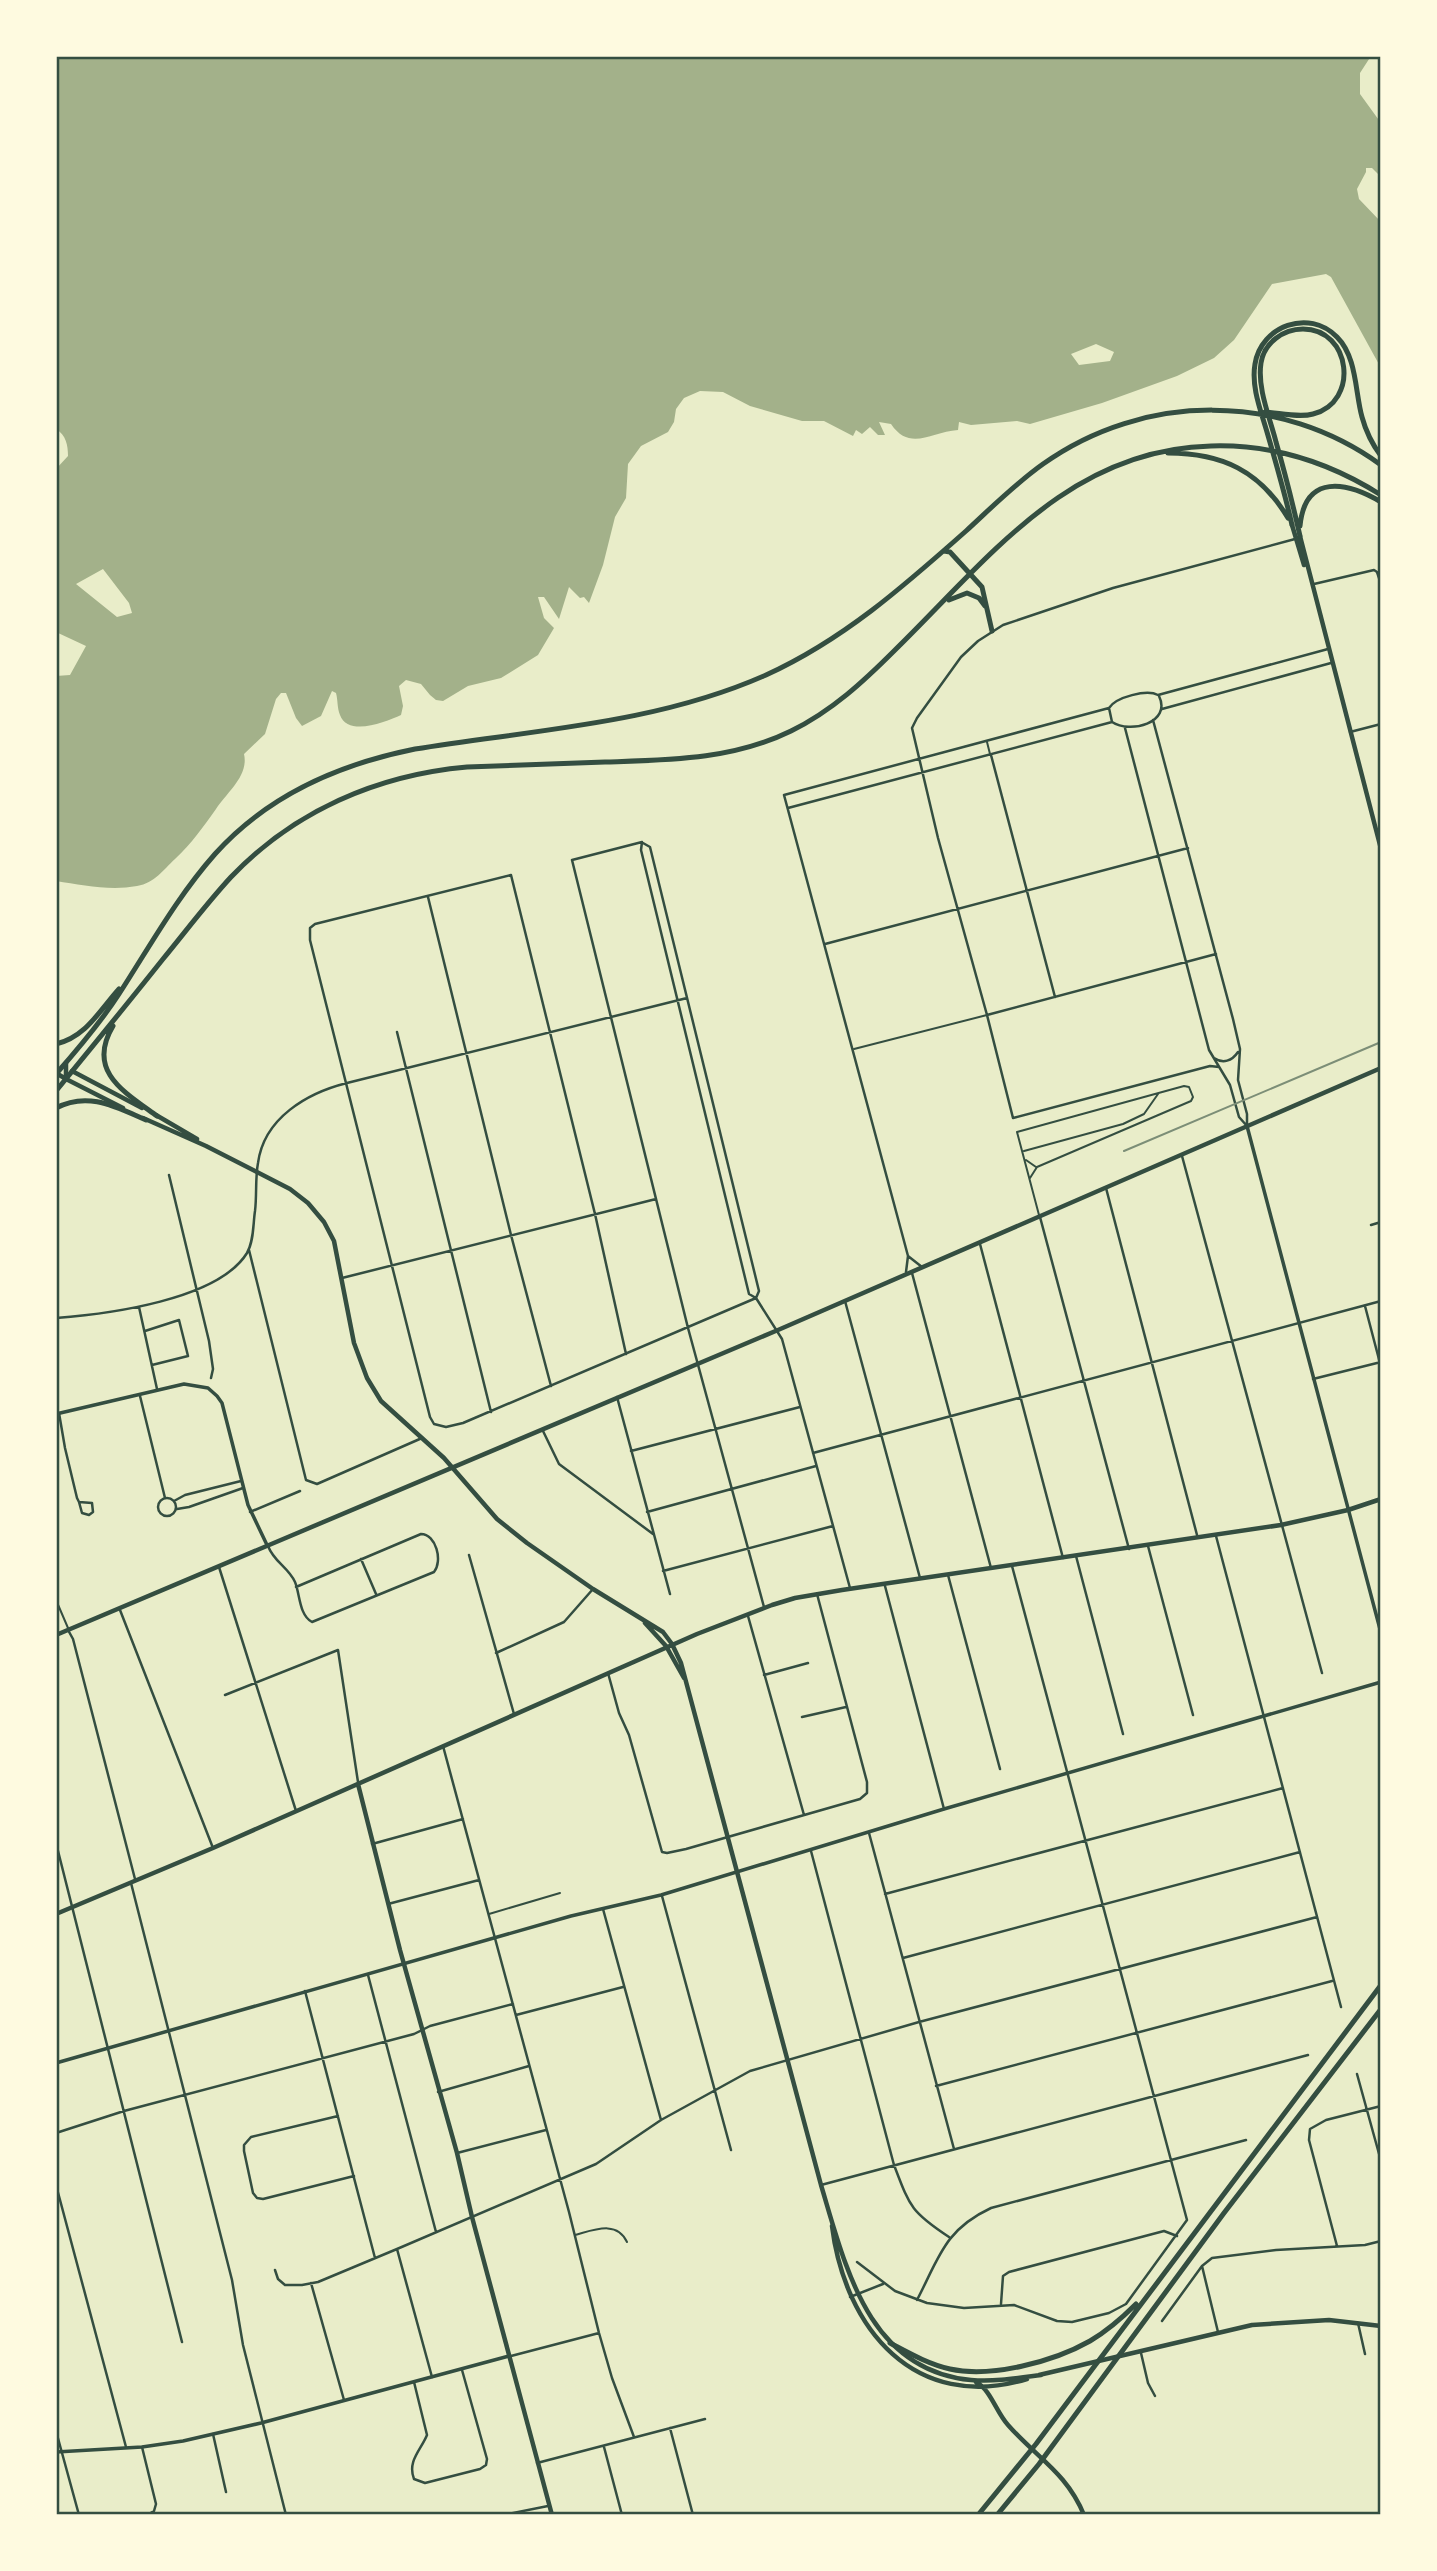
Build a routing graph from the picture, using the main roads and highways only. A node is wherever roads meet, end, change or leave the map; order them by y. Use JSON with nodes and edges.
{"nodes":[{"id":1,"x":1282,"y":416,"type":"junction"},
{"id":2,"x":1155,"y":453,"type":"junction"},
{"id":3,"x":1381,"y":456,"type":"edge"},
{"id":4,"x":1381,"y":465,"type":"edge"},
{"id":5,"x":1381,"y":495,"type":"edge"},
{"id":6,"x":1381,"y":502,"type":"edge"},
{"id":7,"x":1292,"y":526,"type":"junction"},
{"id":8,"x":1298,"y":538,"type":"junction"},
{"id":9,"x":944,"y":551,"type":"junction"},
{"id":10,"x":971,"y":574,"type":"junction"},
{"id":11,"x":943,"y":603,"type":"junction"},
{"id":12,"x":987,"y":608,"type":"junction"},
{"id":13,"x":992,"y":631,"type":"road end"},
{"id":14,"x":1381,"y":849,"type":"edge"},
{"id":15,"x":128,"y":979,"type":"junction"},
{"id":16,"x":132,"y":997,"type":"junction"},
{"id":17,"x":56,"y":1044,"type":"edge"},
{"id":18,"x":56,"y":1062,"type":"edge"},
{"id":19,"x":64,"y":1064,"type":"junction"},
{"id":20,"x":1381,"y":1068,"type":"edge"},
{"id":21,"x":72,"y":1071,"type":"junction"},
{"id":22,"x":56,"y":1074,"type":"edge"},
{"id":23,"x":65,"y":1081,"type":"junction"},
{"id":24,"x":56,"y":1091,"type":"edge"},
{"id":25,"x":56,"y":1108,"type":"edge"},
{"id":26,"x":157,"y":1116,"type":"junction"},
{"id":27,"x":146,"y":1120,"type":"junction"},
{"id":28,"x":206,"y":1146,"type":"junction"},
{"id":29,"x":452,"y":1467,"type":"junction"},
{"id":30,"x":1381,"y":1499,"type":"edge"},
{"id":31,"x":639,"y":1618,"type":"junction"},
{"id":32,"x":56,"y":1635,"type":"edge"},
{"id":33,"x":673,"y":1644,"type":"junction"},
{"id":34,"x":666,"y":1646,"type":"junction"},
{"id":35,"x":687,"y":1683,"type":"junction"},
{"id":36,"x":358,"y":1784,"type":"junction"},
{"id":37,"x":56,"y":1914,"type":"edge"},
{"id":38,"x":1381,"y":1985,"type":"edge"},
{"id":39,"x":1381,"y":2009,"type":"edge"},
{"id":40,"x":831,"y":2217,"type":"junction"},
{"id":41,"x":1146,"y":2295,"type":"junction"},
{"id":42,"x":1381,"y":2326,"type":"edge"},
{"id":43,"x":890,"y":2343,"type":"junction"},
{"id":44,"x":1041,"y":2375,"type":"junction"},
{"id":45,"x":972,"y":2380,"type":"junction"},
{"id":46,"x":984,"y":2388,"type":"junction"},
{"id":47,"x":552,"y":2515,"type":"edge"},
{"id":48,"x":978,"y":2515,"type":"edge"},
{"id":49,"x":997,"y":2515,"type":"edge"},
{"id":50,"x":1084,"y":2515,"type":"edge"}],
"edges":[{"from":1,"to":4,"type":"highway"},
{"from":1,"to":8,"type":"highway"},
{"from":1,"to":9,"type":"highway"},
{"from":2,"to":5,"type":"highway"},
{"from":2,"to":7,"type":"highway"},
{"from":2,"to":10,"type":"highway"},
{"from":3,"to":7,"type":"highway"},
{"from":6,"to":8,"type":"highway"},
{"from":7,"to":8,"type":"main road"},
{"from":8,"to":14,"type":"main road"},
{"from":9,"to":10,"type":"highway"},
{"from":9,"to":15,"type":"highway"},
{"from":10,"to":11,"type":"highway"},
{"from":10,"to":12,"type":"highway"},
{"from":11,"to":12,"type":"highway"},
{"from":11,"to":16,"type":"highway"},
{"from":12,"to":13,"type":"highway"},
{"from":15,"to":17,"type":"highway"},
{"from":15,"to":19,"type":"highway"},
{"from":16,"to":21,"type":"highway"},
{"from":16,"to":26,"type":"highway"},
{"from":18,"to":19,"type":"main road"},
{"from":19,"to":21,"type":"main road"},
{"from":19,"to":22,"type":"highway"},
{"from":19,"to":23,"type":"main road"},
{"from":20,"to":29,"type":"main road"},
{"from":21,"to":23,"type":"highway"},
{"from":21,"to":26,"type":"main road"},
{"from":22,"to":23,"type":"main road"},
{"from":23,"to":24,"type":"highway"},
{"from":23,"to":27,"type":"main road"},
{"from":25,"to":27,"type":"highway"},
{"from":26,"to":28,"type":"main road"},
{"from":27,"to":28,"type":"main road"},
{"from":28,"to":29,"type":"main road"},
{"from":29,"to":31,"type":"main road"},
{"from":29,"to":32,"type":"main road"},
{"from":30,"to":33,"type":"main road"},
{"from":31,"to":33,"type":"main road"},
{"from":31,"to":34,"type":"main road"},
{"from":33,"to":34,"type":"main road"},
{"from":33,"to":35,"type":"main road"},
{"from":34,"to":35,"type":"main road"},
{"from":34,"to":36,"type":"main road"},
{"from":35,"to":40,"type":"main road"},
{"from":36,"to":37,"type":"main road"},
{"from":36,"to":47,"type":"main road"},
{"from":38,"to":41,"type":"highway"},
{"from":39,"to":49,"type":"highway"},
{"from":40,"to":43,"type":"main road"},
{"from":40,"to":46,"type":"main road"},
{"from":41,"to":43,"type":"highway"},
{"from":41,"to":48,"type":"highway"},
{"from":42,"to":44,"type":"main road"},
{"from":43,"to":45,"type":"main road"},
{"from":44,"to":45,"type":"main road"},
{"from":44,"to":46,"type":"main road"},
{"from":45,"to":46,"type":"main road"},
{"from":46,"to":50,"type":"main road"}]}
